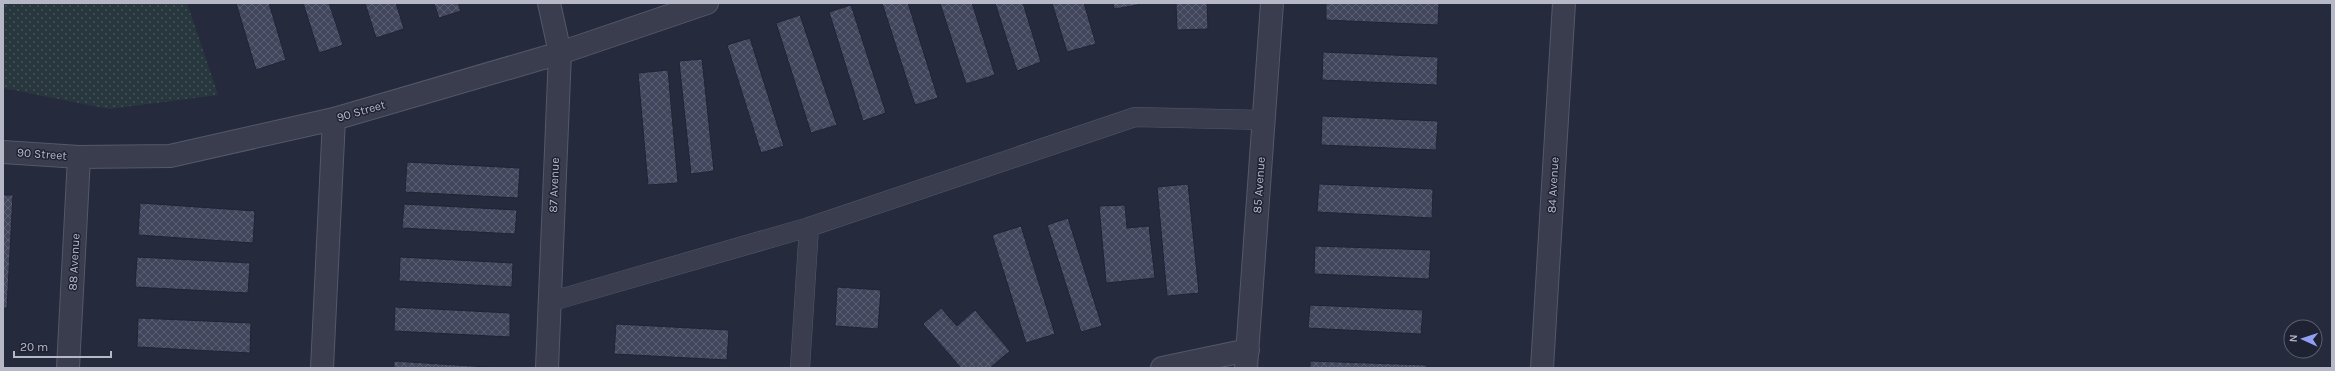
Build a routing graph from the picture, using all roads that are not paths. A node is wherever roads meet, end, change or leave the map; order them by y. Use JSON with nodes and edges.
{"nodes":[{"id":1,"x":548,"y":3,"type":"edge"},
{"id":2,"x":707,"y":3,"type":"edge"},
{"id":3,"x":1272,"y":3,"type":"edge"},
{"id":4,"x":1564,"y":3,"type":"edge"},
{"id":5,"x":560,"y":53,"type":"junction"},
{"id":6,"x":334,"y":119,"type":"junction"},
{"id":7,"x":1264,"y":120,"type":"junction"},
{"id":8,"x":3,"y":152,"type":"edge"},
{"id":9,"x":79,"y":157,"type":"junction"},
{"id":10,"x":809,"y":227,"type":"junction"},
{"id":11,"x":549,"y":302,"type":"junction"},
{"id":12,"x":1247,"y":359,"type":"edge"},
{"id":13,"x":68,"y":368,"type":"edge"},
{"id":14,"x":322,"y":368,"type":"edge"},
{"id":15,"x":547,"y":368,"type":"edge"},
{"id":16,"x":800,"y":368,"type":"edge"},
{"id":17,"x":1162,"y":368,"type":"edge"},
{"id":18,"x":1542,"y":368,"type":"edge"}],
"edges":[{"from":1,"to":5,"type":"street","name":"87 Avenue"},
{"from":2,"to":5,"type":"street","name":"90 Street"},
{"from":3,"to":7,"type":"street","name":"85 Avenue"},
{"from":4,"to":18,"type":"street","name":"84 Avenue"},
{"from":5,"to":6,"type":"street","name":"90 Street"},
{"from":5,"to":11,"type":"street","name":"87 Avenue"},
{"from":6,"to":9,"type":"street","name":"90 Street"},
{"from":6,"to":14,"type":"street"},
{"from":7,"to":10,"type":"lane"},
{"from":7,"to":12,"type":"street","name":"85 Avenue"},
{"from":8,"to":9,"type":"street","name":"90 Street"},
{"from":9,"to":13,"type":"street","name":"88 Avenue"},
{"from":10,"to":11,"type":"lane"},
{"from":10,"to":16,"type":"lane"},
{"from":11,"to":15,"type":"street","name":"87 Avenue"},
{"from":12,"to":17,"type":"street"}]}
